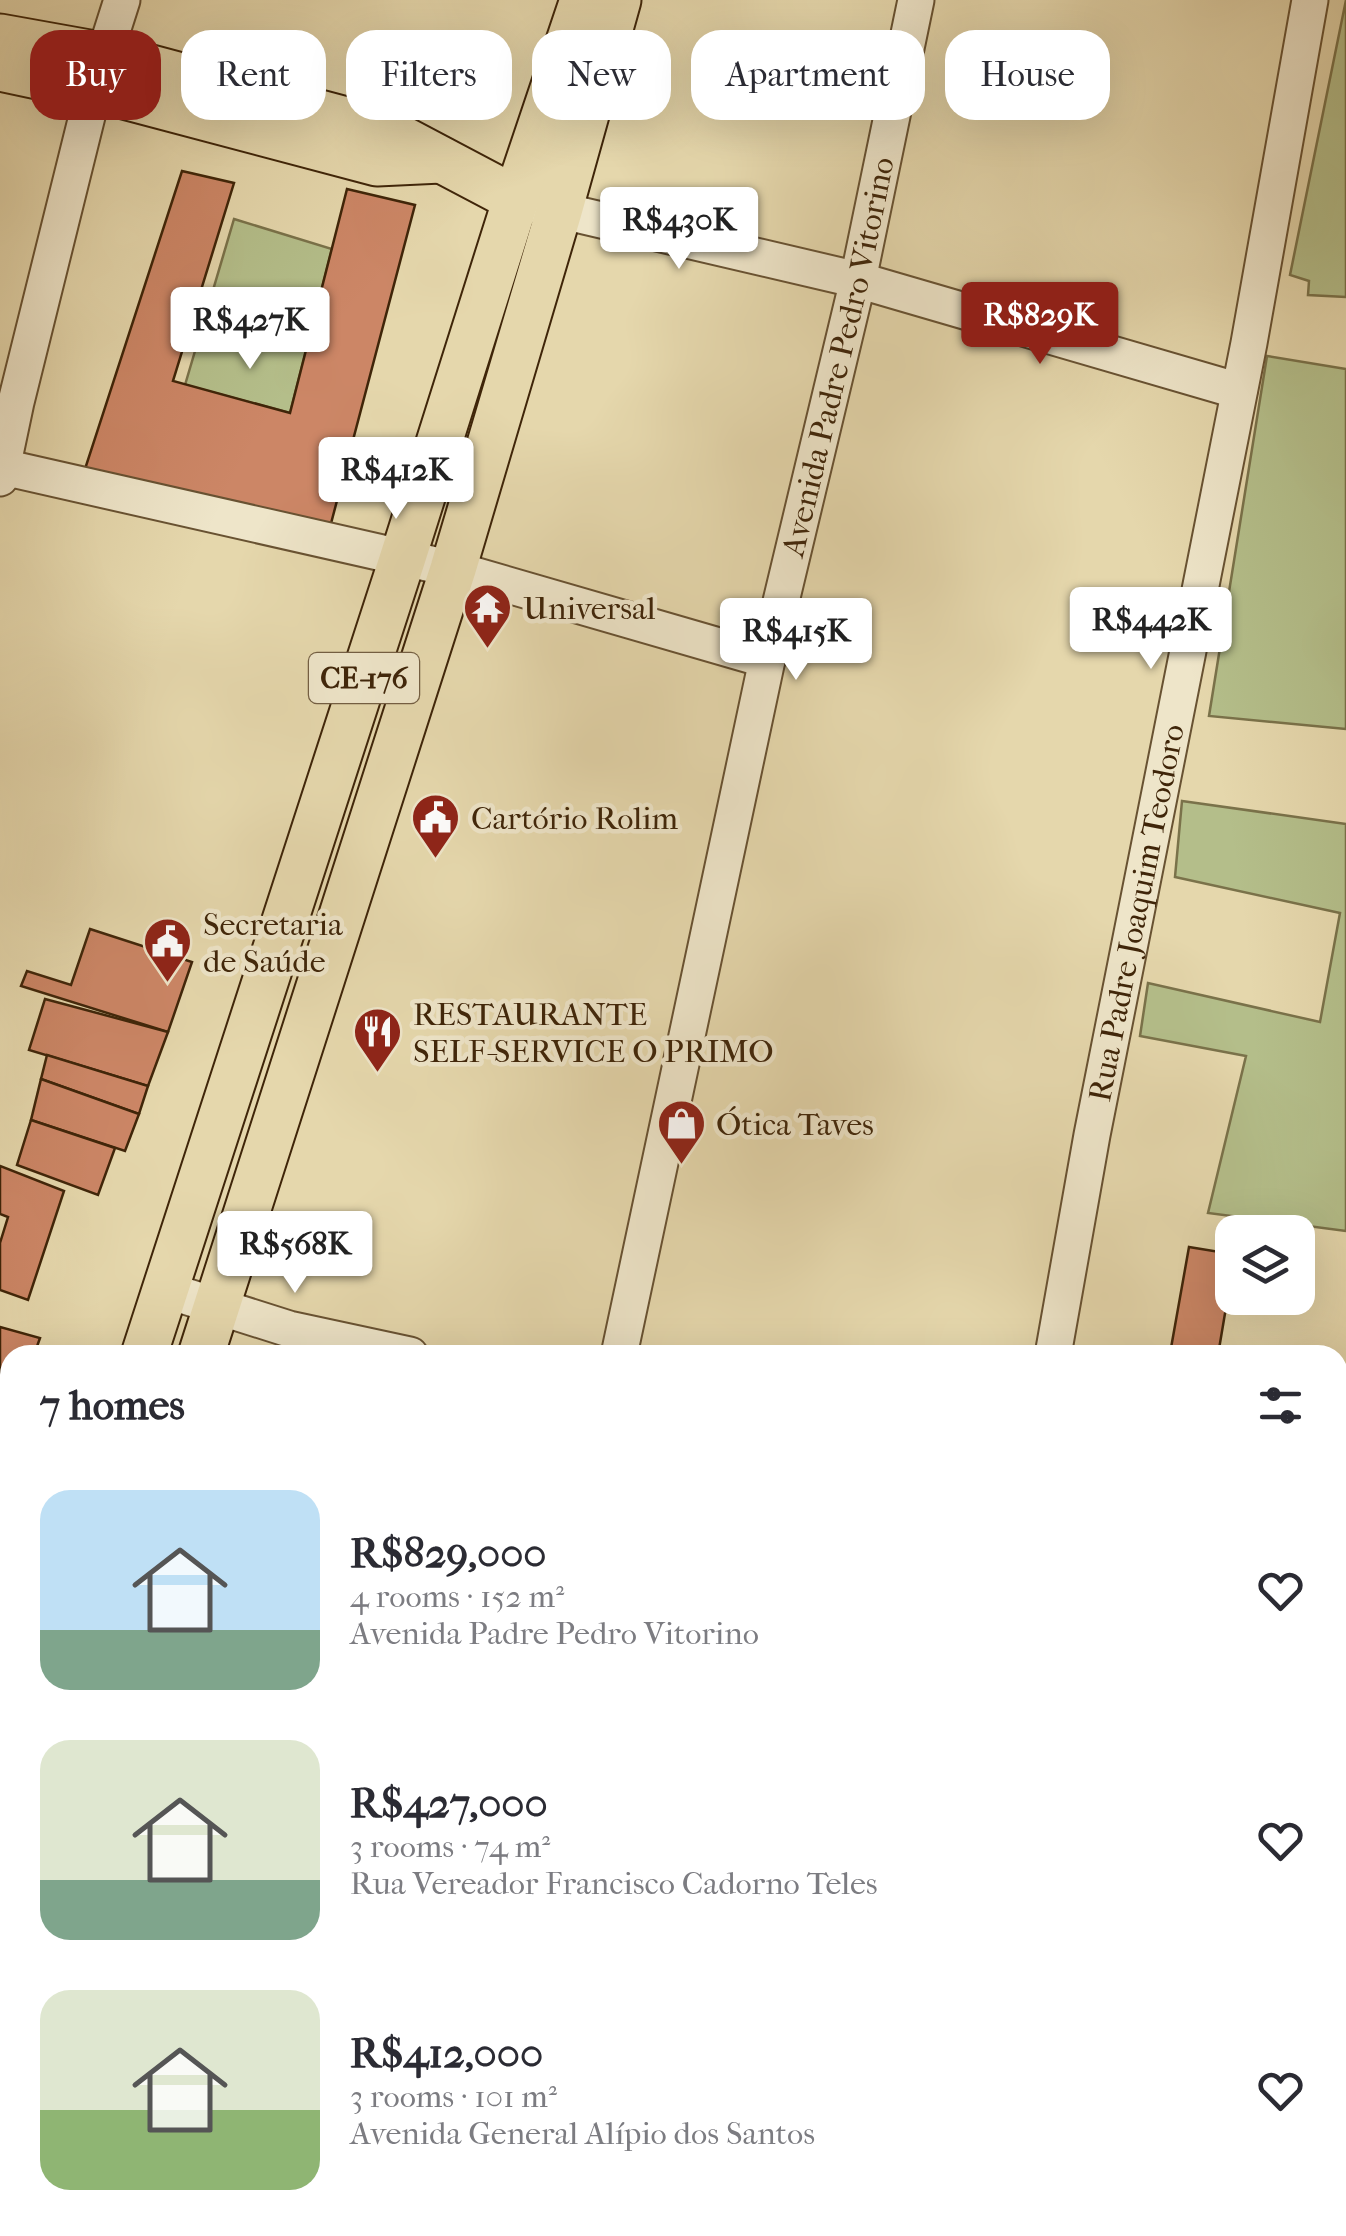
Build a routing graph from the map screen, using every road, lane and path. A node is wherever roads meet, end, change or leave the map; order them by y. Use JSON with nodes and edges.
{"nodes":[{"id":1,"x":122,"y":0,"type":"edge"},
{"id":2,"x":583,"y":0,"type":"edge"},
{"id":3,"x":618,"y":0,"type":"edge"},
{"id":4,"x":916,"y":0,"type":"edge"},
{"id":5,"x":1310,"y":0,"type":"edge"},
{"id":6,"x":113,"y":30,"type":"edge"},
{"id":7,"x":0,"y":37,"type":"edge"},
{"id":8,"x":30,"y":48,"type":"edge"},
{"id":9,"x":0,"y":68,"type":"edge"},
{"id":10,"x":30,"y":69,"type":"edge"},
{"id":11,"x":161,"y":92,"type":"edge"},
{"id":12,"x":87,"y":120,"type":"edge"},
{"id":13,"x":516,"y":199,"type":"junction"},
{"id":14,"x":560,"y":211,"type":"junction"},
{"id":15,"x":858,"y":280,"type":"junction"},
{"id":16,"x":1240,"y":392,"type":"junction"},
{"id":17,"x":8,"y":401,"type":"edge"},
{"id":18,"x":2,"y":473,"type":"edge"},
{"id":19,"x":404,"y":556,"type":"junction"},
{"id":20,"x":453,"y":569,"type":"junction"},
{"id":21,"x":768,"y":660,"type":"junction"},
{"id":22,"x":166,"y":1290,"type":"junction"},
{"id":23,"x":217,"y":1306,"type":"junction"},
{"id":24,"x":285,"y":1342,"type":"edge"},
{"id":25,"x":147,"y":1345,"type":"edge"},
{"id":26,"x":204,"y":1345,"type":"edge"},
{"id":27,"x":314,"y":1345,"type":"edge"},
{"id":28,"x":621,"y":1345,"type":"edge"},
{"id":29,"x":1054,"y":1345,"type":"edge"}],
"edges":[{"from":1,"to":6,"type":"street"},
{"from":2,"to":13,"type":"main road","number":"CE-176"},
{"from":3,"to":14,"type":"main road","number":"CE-176"},
{"from":4,"to":15,"type":"street","name":"Avenida Padre Pedro Vitorino"},
{"from":5,"to":16,"type":"street","name":"Rua Padre Joaquim Teodoro"},
{"from":7,"to":8,"type":"main road"},
{"from":9,"to":10,"type":"main road"},
{"from":11,"to":13,"type":"main road"},
{"from":12,"to":17,"type":"street"},
{"from":13,"to":14,"type":"street"},
{"from":13,"to":19,"type":"main road","number":"CE-176"},
{"from":14,"to":15,"type":"street"},
{"from":14,"to":20,"type":"main road","number":"CE-176"},
{"from":15,"to":16,"type":"street"},
{"from":15,"to":21,"type":"street","name":"Avenida Padre Pedro Vitorino"},
{"from":16,"to":29,"type":"street","name":"Rua Padre Joaquim Teodoro"},
{"from":17,"to":18,"type":"street"},
{"from":18,"to":19,"type":"street"},
{"from":19,"to":20,"type":"street"},
{"from":19,"to":22,"type":"main road","number":"CE-176"},
{"from":20,"to":21,"type":"street"},
{"from":20,"to":23,"type":"main road","number":"CE-176"},
{"from":21,"to":28,"type":"street","name":"Avenida Padre Pedro Vitorino"},
{"from":22,"to":23,"type":"street"},
{"from":22,"to":25,"type":"main road","number":"CE-176"},
{"from":23,"to":24,"type":"street"},
{"from":23,"to":26,"type":"main road","number":"CE-176"},
{"from":24,"to":27,"type":"street"}]}
